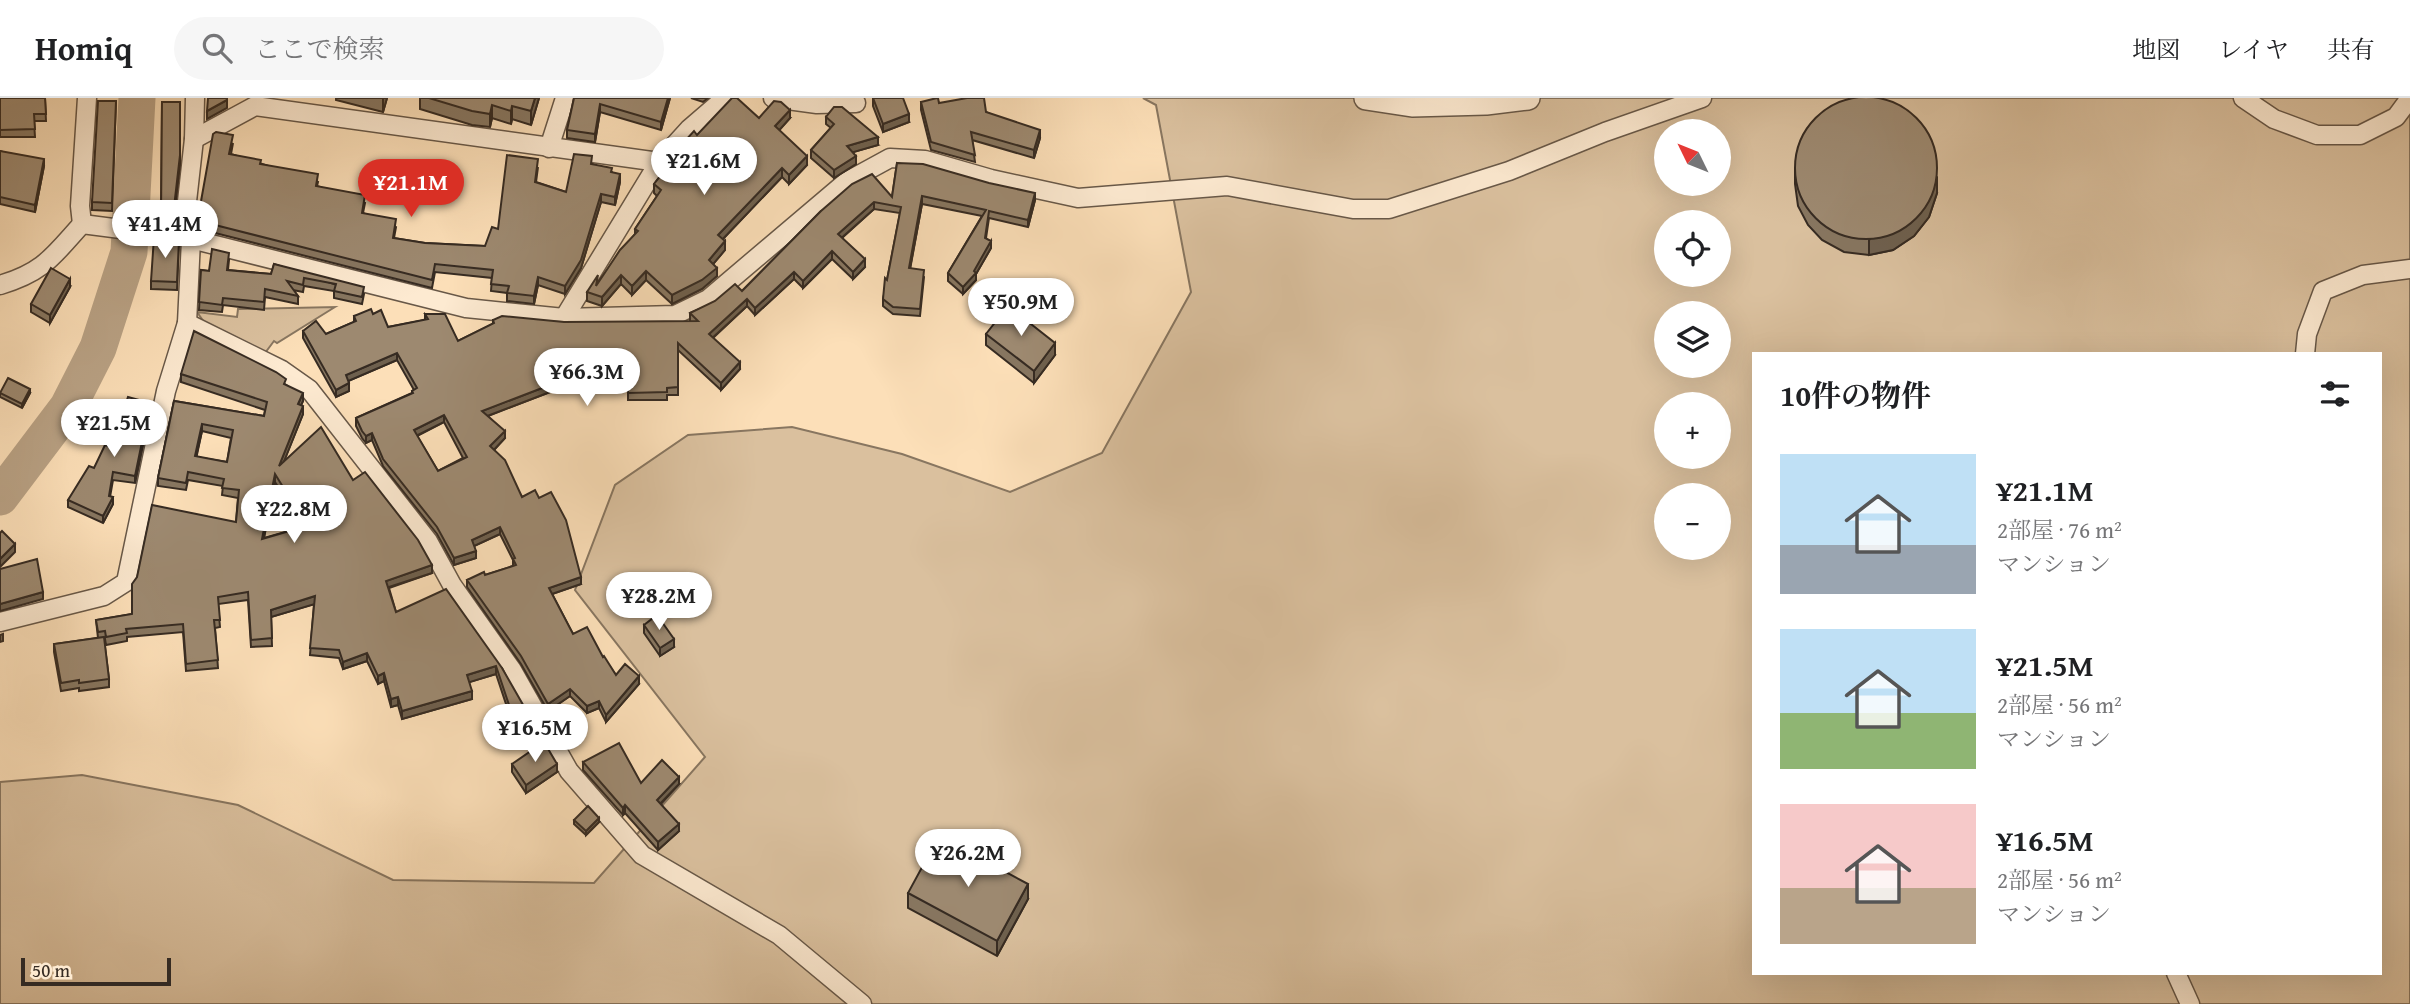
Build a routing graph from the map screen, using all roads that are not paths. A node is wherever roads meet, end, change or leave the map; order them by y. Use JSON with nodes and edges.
{"nodes":[{"id":1,"x":87,"y":98,"type":"edge"},
{"id":2,"x":195,"y":98,"type":"edge"},
{"id":3,"x":565,"y":98,"type":"edge"},
{"id":4,"x":725,"y":98,"type":"edge"},
{"id":5,"x":773,"y":98,"type":"edge"},
{"id":6,"x":1366,"y":98,"type":"edge"},
{"id":7,"x":1528,"y":98,"type":"edge"},
{"id":8,"x":1703,"y":98,"type":"edge"},
{"id":9,"x":2243,"y":98,"type":"edge"},
{"id":10,"x":2410,"y":98,"type":"edge"},
{"id":11,"x":856,"y":103,"type":"dead end"},
{"id":12,"x":194,"y":139,"type":"junction"},
{"id":13,"x":549,"y":148,"type":"junction"},
{"id":14,"x":659,"y":162,"type":"junction"},
{"id":15,"x":89,"y":225,"type":"junction"},
{"id":16,"x":187,"y":238,"type":"junction"},
{"id":17,"x":2410,"y":269,"type":"edge"},
{"id":18,"x":0,"y":285,"type":"edge"},
{"id":19,"x":564,"y":318,"type":"junction"},
{"id":20,"x":187,"y":323,"type":"junction"},
{"id":21,"x":2305,"y":352,"type":"edge"},
{"id":22,"x":0,"y":622,"type":"edge"},
{"id":23,"x":2177,"y":975,"type":"edge"},
{"id":24,"x":862,"y":1004,"type":"edge"},
{"id":25,"x":2190,"y":1004,"type":"edge"}],
"edges":[{"from":1,"to":15,"type":"street"},
{"from":2,"to":12,"type":"street"},
{"from":3,"to":13,"type":"street"},
{"from":4,"to":14,"type":"street"},
{"from":5,"to":11,"type":"street"},
{"from":6,"to":7,"type":"street"},
{"from":8,"to":19,"type":"street"},
{"from":9,"to":10,"type":"street"},
{"from":12,"to":13,"type":"street"},
{"from":12,"to":16,"type":"street"},
{"from":13,"to":14,"type":"street"},
{"from":14,"to":19,"type":"street"},
{"from":15,"to":16,"type":"street"},
{"from":15,"to":18,"type":"street"},
{"from":16,"to":19,"type":"street"},
{"from":16,"to":20,"type":"street"},
{"from":17,"to":21,"type":"street"},
{"from":20,"to":22,"type":"street"},
{"from":20,"to":24,"type":"street"},
{"from":23,"to":25,"type":"street"}]}
